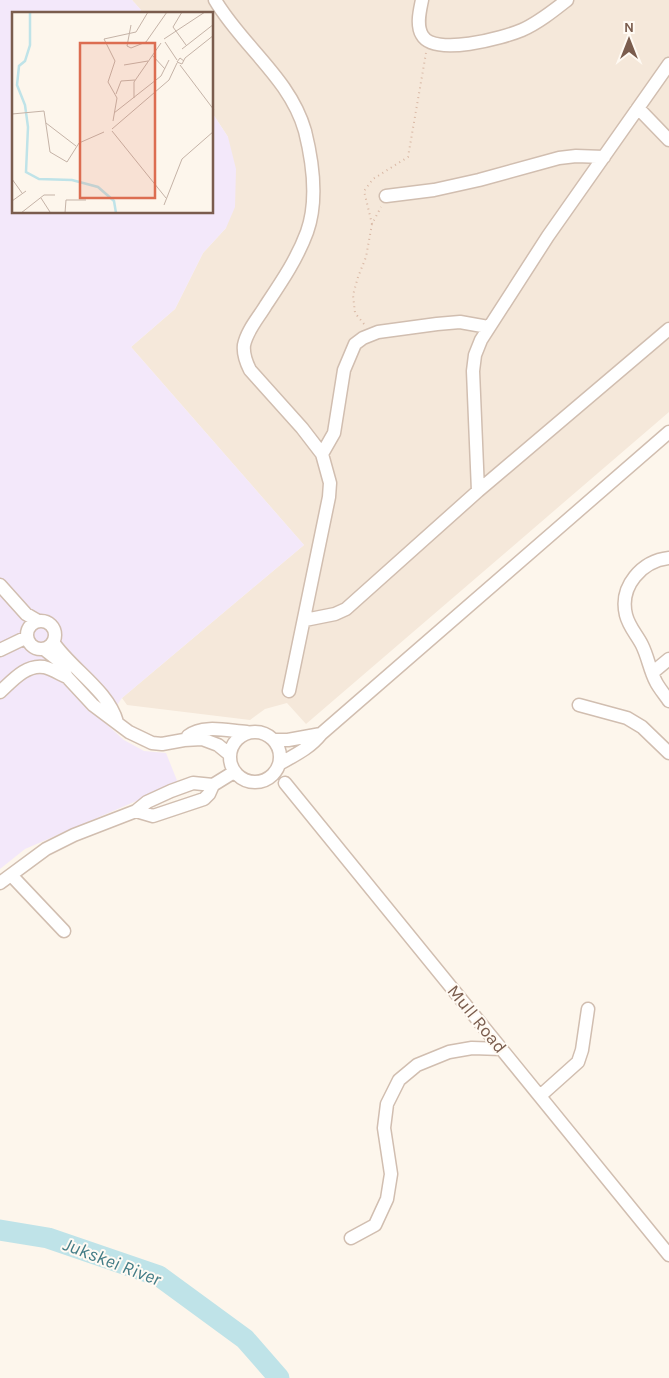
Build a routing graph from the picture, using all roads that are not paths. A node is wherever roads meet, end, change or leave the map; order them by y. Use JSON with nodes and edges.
{"nodes":[{"id":1,"x":216,"y":0,"type":"edge"},
{"id":2,"x":422,"y":0,"type":"edge"},
{"id":3,"x":567,"y":0,"type":"edge"},
{"id":4,"x":669,"y":64,"type":"edge"},
{"id":5,"x":638,"y":108,"type":"junction"},
{"id":6,"x":669,"y":140,"type":"edge"},
{"id":7,"x":604,"y":157,"type":"junction"},
{"id":8,"x":386,"y":196,"type":"road end"},
{"id":9,"x":488,"y":327,"type":"junction"},
{"id":10,"x":669,"y":329,"type":"edge"},
{"id":11,"x":669,"y":432,"type":"edge"},
{"id":12,"x":322,"y":454,"type":"junction"},
{"id":13,"x":478,"y":491,"type":"junction"},
{"id":14,"x":669,"y":558,"type":"edge"},
{"id":15,"x":0,"y":585,"type":"edge"},
{"id":16,"x":0,"y":594,"type":"edge"},
{"id":17,"x":305,"y":620,"type":"junction"},
{"id":18,"x":31,"y":629,"type":"junction"},
{"id":19,"x":47,"y":646,"type":"junction"},
{"id":20,"x":0,"y":650,"type":"edge"},
{"id":21,"x":669,"y":659,"type":"edge"},
{"id":22,"x":28,"y":669,"type":"junction"},
{"id":23,"x":652,"y":673,"type":"junction"},
{"id":24,"x":67,"y":677,"type":"junction"},
{"id":25,"x":289,"y":691,"type":"dead end"},
{"id":26,"x":0,"y":692,"type":"edge"},
{"id":27,"x":669,"y":701,"type":"edge"},
{"id":28,"x":579,"y":706,"type":"dead end"},
{"id":29,"x":117,"y":722,"type":"junction"},
{"id":30,"x":247,"y":732,"type":"junction"},
{"id":31,"x":321,"y":734,"type":"junction"},
{"id":32,"x":184,"y":740,"type":"junction"},
{"id":33,"x":274,"y":740,"type":"junction"},
{"id":34,"x":669,"y":753,"type":"edge"},
{"id":35,"x":229,"y":754,"type":"junction"},
{"id":36,"x":279,"y":764,"type":"junction"},
{"id":37,"x":234,"y":772,"type":"junction"},
{"id":38,"x":285,"y":782,"type":"dead end"},
{"id":39,"x":213,"y":785,"type":"junction"},
{"id":40,"x":136,"y":810,"type":"junction"},
{"id":41,"x":11,"y":875,"type":"junction"},
{"id":42,"x":0,"y":883,"type":"edge"},
{"id":43,"x":64,"y":931,"type":"dead end"},
{"id":44,"x":588,"y":1009,"type":"dead end"},
{"id":45,"x":502,"y":1049,"type":"junction"},
{"id":46,"x":540,"y":1096,"type":"junction"},
{"id":47,"x":351,"y":1238,"type":"dead end"},
{"id":48,"x":669,"y":1254,"type":"edge"}],
"edges":[{"from":1,"to":12,"type":"street"},
{"from":2,"to":3,"type":"street"},
{"from":4,"to":5,"type":"street"},
{"from":5,"to":6,"type":"street"},
{"from":5,"to":7,"type":"street"},
{"from":7,"to":8,"type":"street"},
{"from":7,"to":9,"type":"street"},
{"from":9,"to":12,"type":"street"},
{"from":9,"to":13,"type":"street"},
{"from":10,"to":13,"type":"street"},
{"from":11,"to":31,"type":"street"},
{"from":12,"to":17,"type":"street"},
{"from":13,"to":17,"type":"street"},
{"from":14,"to":23,"type":"street"},
{"from":15,"to":18,"type":"street"},
{"from":16,"to":18,"type":"street"},
{"from":17,"to":25,"type":"street"},
{"from":18,"to":19,"type":"street"},
{"from":18,"to":19,"type":"street"},
{"from":18,"to":20,"type":"street"},
{"from":19,"to":22,"type":"street"},
{"from":19,"to":24,"type":"street"},
{"from":19,"to":29,"type":"street"},
{"from":21,"to":23,"type":"street"},
{"from":22,"to":24,"type":"street"},
{"from":22,"to":26,"type":"street"},
{"from":23,"to":27,"type":"street"},
{"from":24,"to":29,"type":"street"},
{"from":28,"to":34,"type":"street"},
{"from":29,"to":32,"type":"street"},
{"from":30,"to":32,"type":"street"},
{"from":30,"to":33,"type":"street"},
{"from":30,"to":35,"type":"street"},
{"from":31,"to":33,"type":"street"},
{"from":31,"to":36,"type":"street"},
{"from":32,"to":35,"type":"street"},
{"from":33,"to":36,"type":"street"},
{"from":35,"to":37,"type":"street"},
{"from":36,"to":37,"type":"street"},
{"from":37,"to":39,"type":"street"},
{"from":38,"to":45,"type":"street","name":"Mull Road"},
{"from":39,"to":40,"type":"street"},
{"from":39,"to":40,"type":"street"},
{"from":40,"to":41,"type":"street"},
{"from":41,"to":42,"type":"street"},
{"from":41,"to":43,"type":"street"},
{"from":44,"to":46,"type":"street"},
{"from":45,"to":46,"type":"street","name":"Mull Road"},
{"from":45,"to":47,"type":"street"},
{"from":46,"to":48,"type":"street","name":"Mull Road"}]}
